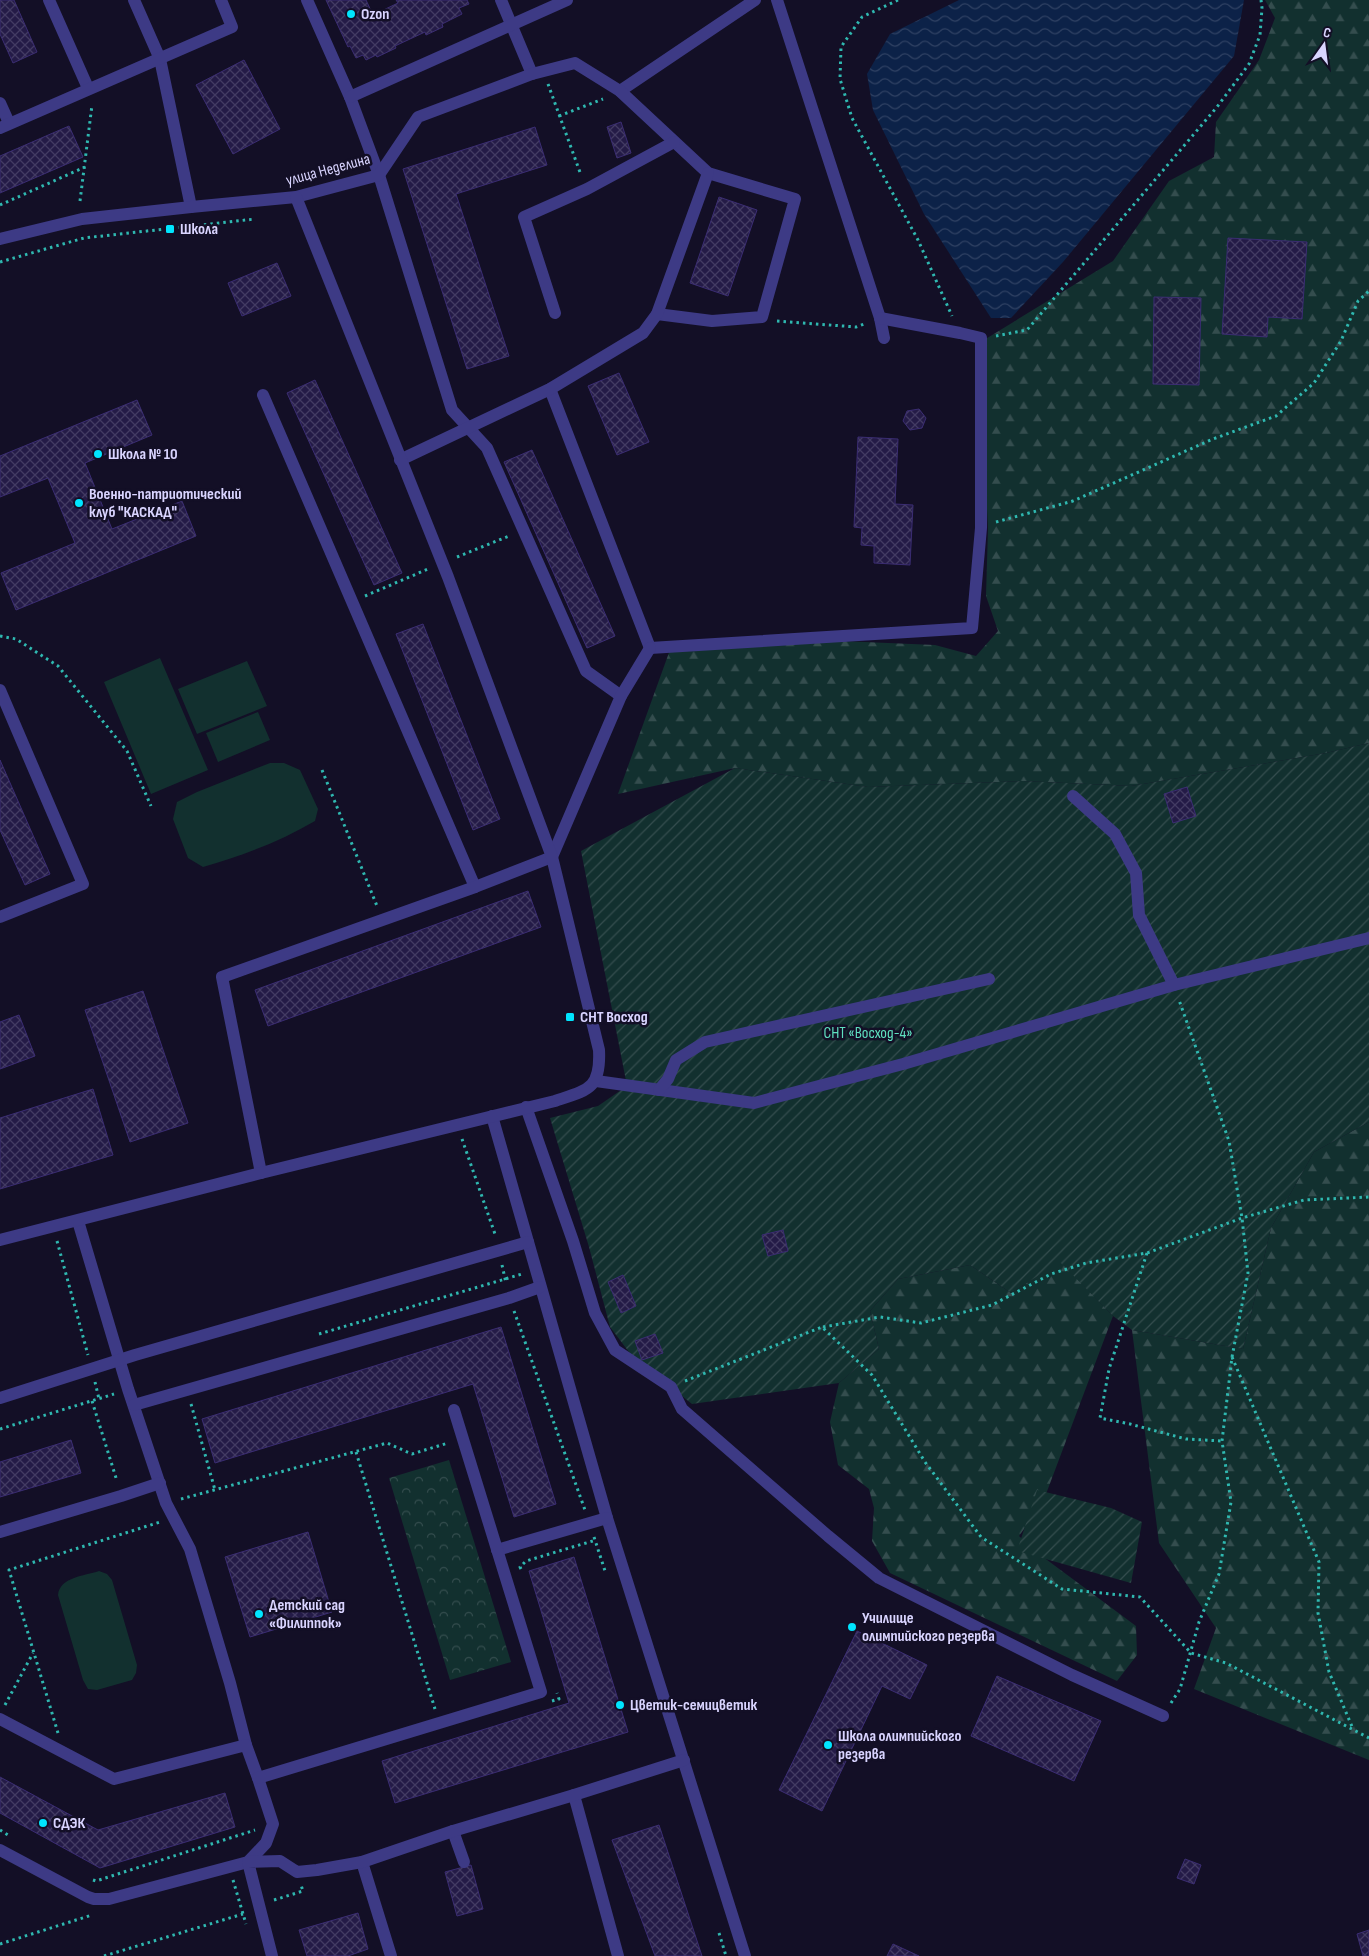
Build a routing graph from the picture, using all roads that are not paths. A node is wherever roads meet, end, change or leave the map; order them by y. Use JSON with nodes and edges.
{"nodes":[{"id":1,"x":49,"y":0,"type":"edge"},
{"id":2,"x":134,"y":0,"type":"edge"},
{"id":3,"x":221,"y":0,"type":"edge"},
{"id":4,"x":308,"y":0,"type":"edge"},
{"id":5,"x":501,"y":0,"type":"edge"},
{"id":6,"x":566,"y":0,"type":"edge"},
{"id":7,"x":755,"y":0,"type":"edge"},
{"id":8,"x":777,"y":0,"type":"edge"},
{"id":9,"x":512,"y":24,"type":"junction"},
{"id":10,"x":160,"y":58,"type":"junction"},
{"id":11,"x":538,"y":73,"type":"junction"},
{"id":12,"x":93,"y":86,"type":"junction"},
{"id":13,"x":620,"y":91,"type":"junction"},
{"id":14,"x":350,"y":97,"type":"junction"},
{"id":15,"x":0,"y":103,"type":"edge"},
{"id":16,"x":4,"y":126,"type":"edge"},
{"id":17,"x":674,"y":142,"type":"junction"},
{"id":18,"x":708,"y":173,"type":"junction"},
{"id":19,"x":379,"y":175,"type":"junction"},
{"id":20,"x":296,"y":197,"type":"junction"},
{"id":21,"x":190,"y":207,"type":"junction"},
{"id":22,"x":0,"y":239,"type":"edge"},
{"id":23,"x":555,"y":312,"type":"dead end"},
{"id":24,"x":657,"y":314,"type":"junction"},
{"id":25,"x":880,"y":318,"type":"junction"},
{"id":26,"x":884,"y":338,"type":"dead end"},
{"id":27,"x":550,"y":389,"type":"junction"},
{"id":28,"x":263,"y":395,"type":"dead end"},
{"id":29,"x":468,"y":428,"type":"junction"},
{"id":30,"x":400,"y":460,"type":"junction"},
{"id":31,"x":650,"y":648,"type":"junction"},
{"id":32,"x":0,"y":690,"type":"edge"},
{"id":33,"x":621,"y":696,"type":"junction"},
{"id":34,"x":1073,"y":796,"type":"dead end"},
{"id":35,"x":552,"y":857,"type":"junction"},
{"id":36,"x":475,"y":887,"type":"junction"},
{"id":37,"x":0,"y":917,"type":"edge"},
{"id":38,"x":1369,"y":938,"type":"edge"},
{"id":39,"x":989,"y":979,"type":"dead end"},
{"id":40,"x":1174,"y":985,"type":"junction"},
{"id":41,"x":596,"y":1081,"type":"junction"},
{"id":42,"x":658,"y":1090,"type":"junction"},
{"id":43,"x":526,"y":1107,"type":"junction"},
{"id":44,"x":492,"y":1116,"type":"junction"},
{"id":45,"x":261,"y":1173,"type":"junction"},
{"id":46,"x":78,"y":1221,"type":"junction"},
{"id":47,"x":0,"y":1240,"type":"edge"},
{"id":48,"x":528,"y":1242,"type":"junction"},
{"id":49,"x":540,"y":1287,"type":"junction"},
{"id":50,"x":120,"y":1360,"type":"junction"},
{"id":51,"x":0,"y":1398,"type":"edge"},
{"id":52,"x":134,"y":1405,"type":"junction"},
{"id":53,"x":454,"y":1410,"type":"dead end"},
{"id":54,"x":160,"y":1483,"type":"junction"},
{"id":55,"x":607,"y":1518,"type":"junction"},
{"id":56,"x":0,"y":1532,"type":"edge"},
{"id":57,"x":497,"y":1550,"type":"junction"},
{"id":58,"x":1163,"y":1716,"type":"road end"},
{"id":59,"x":0,"y":1720,"type":"edge"},
{"id":60,"x":246,"y":1744,"type":"junction"},
{"id":61,"x":684,"y":1760,"type":"junction"},
{"id":62,"x":258,"y":1778,"type":"junction"},
{"id":63,"x":574,"y":1795,"type":"junction"},
{"id":64,"x":453,"y":1831,"type":"junction"},
{"id":65,"x":0,"y":1850,"type":"edge"},
{"id":66,"x":248,"y":1862,"type":"junction"},
{"id":67,"x":362,"y":1862,"type":"junction"},
{"id":68,"x":464,"y":1862,"type":"dead end"},
{"id":69,"x":272,"y":1956,"type":"edge"},
{"id":70,"x":391,"y":1956,"type":"edge"},
{"id":71,"x":618,"y":1956,"type":"edge"},
{"id":72,"x":745,"y":1956,"type":"edge"}],
"edges":[{"from":1,"to":12,"type":"street"},
{"from":2,"to":10,"type":"street"},
{"from":3,"to":10,"type":"street"},
{"from":4,"to":14,"type":"street"},
{"from":5,"to":9,"type":"street"},
{"from":6,"to":9,"type":"street"},
{"from":7,"to":13,"type":"street"},
{"from":8,"to":25,"type":"street"},
{"from":9,"to":11,"type":"street"},
{"from":9,"to":14,"type":"street"},
{"from":10,"to":12,"type":"street"},
{"from":10,"to":21,"type":"street"},
{"from":11,"to":13,"type":"street","name":"улица Неделина"},
{"from":11,"to":19,"type":"street","name":"улица Неделина"},
{"from":12,"to":16,"type":"street"},
{"from":13,"to":17,"type":"street","name":"улица Неделина"},
{"from":14,"to":19,"type":"street"},
{"from":15,"to":16,"type":"street"},
{"from":17,"to":18,"type":"street","name":"улица Неделина"},
{"from":17,"to":23,"type":"street"},
{"from":18,"to":24,"type":"street"},
{"from":18,"to":24,"type":"street"},
{"from":19,"to":20,"type":"street","name":"улица Неделина"},
{"from":19,"to":29,"type":"street"},
{"from":20,"to":21,"type":"street","name":"улица Неделина"},
{"from":20,"to":30,"type":"street"},
{"from":21,"to":22,"type":"street","name":"улица Неделина"},
{"from":24,"to":27,"type":"street"},
{"from":25,"to":26,"type":"street"},
{"from":25,"to":31,"type":"street"},
{"from":27,"to":29,"type":"street"},
{"from":27,"to":31,"type":"street"},
{"from":28,"to":36,"type":"street"},
{"from":29,"to":30,"type":"street"},
{"from":29,"to":33,"type":"street"},
{"from":30,"to":35,"type":"street"},
{"from":31,"to":33,"type":"street"},
{"from":32,"to":37,"type":"street"},
{"from":33,"to":35,"type":"street"},
{"from":34,"to":40,"type":"street"},
{"from":35,"to":36,"type":"street"},
{"from":35,"to":41,"type":"street"},
{"from":36,"to":45,"type":"street"},
{"from":38,"to":40,"type":"street"},
{"from":39,"to":42,"type":"street"},
{"from":40,"to":42,"type":"street"},
{"from":41,"to":42,"type":"street"},
{"from":41,"to":43,"type":"street"},
{"from":43,"to":44,"type":"street"},
{"from":43,"to":58,"type":"street"},
{"from":44,"to":45,"type":"street"},
{"from":44,"to":48,"type":"street"},
{"from":45,"to":46,"type":"street"},
{"from":46,"to":47,"type":"street"},
{"from":46,"to":50,"type":"street"},
{"from":48,"to":49,"type":"street"},
{"from":48,"to":50,"type":"street"},
{"from":49,"to":52,"type":"street"},
{"from":49,"to":55,"type":"street"},
{"from":50,"to":51,"type":"street"},
{"from":50,"to":52,"type":"street"},
{"from":52,"to":54,"type":"street"},
{"from":53,"to":57,"type":"street"},
{"from":54,"to":56,"type":"street"},
{"from":54,"to":60,"type":"street"},
{"from":55,"to":57,"type":"street"},
{"from":55,"to":61,"type":"street"},
{"from":57,"to":62,"type":"street"},
{"from":59,"to":60,"type":"street"},
{"from":60,"to":62,"type":"street"},
{"from":61,"to":63,"type":"street"},
{"from":61,"to":72,"type":"street"},
{"from":62,"to":66,"type":"street"},
{"from":63,"to":64,"type":"street"},
{"from":63,"to":71,"type":"street"},
{"from":64,"to":67,"type":"street"},
{"from":64,"to":68,"type":"street"},
{"from":65,"to":66,"type":"street"},
{"from":66,"to":67,"type":"street"},
{"from":66,"to":69,"type":"street"},
{"from":67,"to":70,"type":"street"}]}
